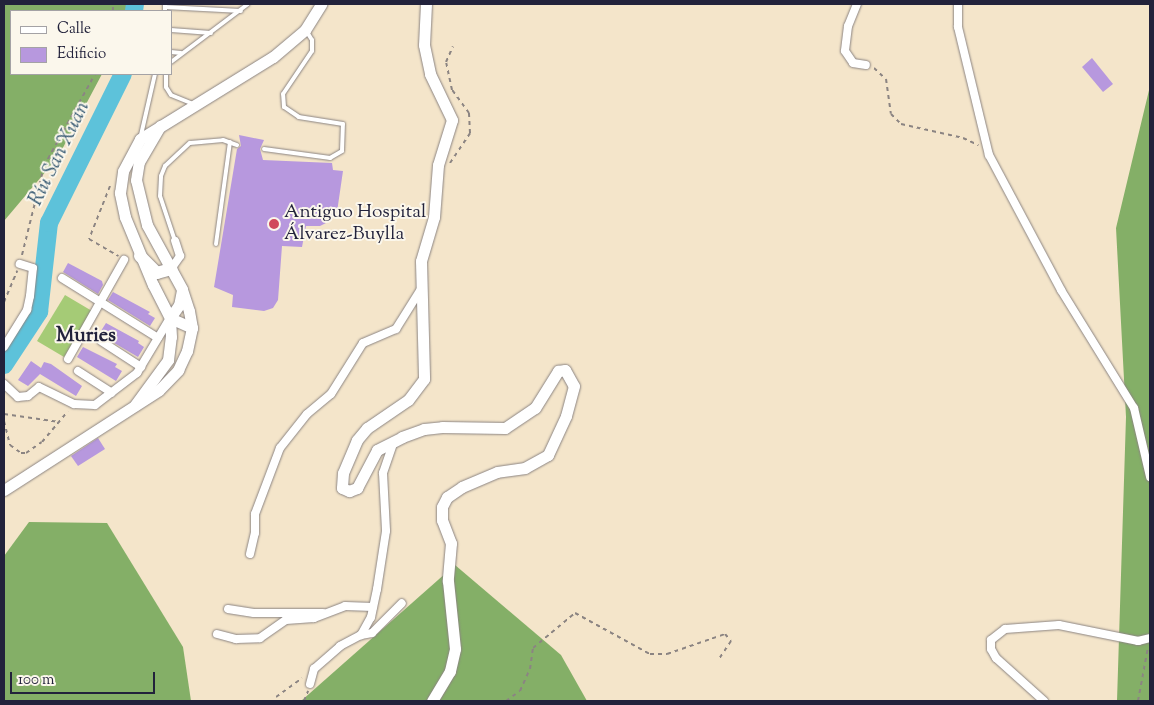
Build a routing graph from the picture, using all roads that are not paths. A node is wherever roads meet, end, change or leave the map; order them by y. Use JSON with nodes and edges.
{"nodes":[{"id":1,"x":248,"y":4,"type":"edge"},
{"id":2,"x":321,"y":4,"type":"edge"},
{"id":3,"x":426,"y":4,"type":"edge"},
{"id":4,"x":857,"y":4,"type":"edge"},
{"id":5,"x":958,"y":4,"type":"edge"},
{"id":6,"x":165,"y":7,"type":"edge"},
{"id":7,"x":241,"y":11,"type":"junction"},
{"id":8,"x":172,"y":30,"type":"edge"},
{"id":9,"x":305,"y":30,"type":"junction"},
{"id":10,"x":211,"y":33,"type":"junction"},
{"id":11,"x":172,"y":52,"type":"edge"},
{"id":12,"x":181,"y":53,"type":"junction"},
{"id":13,"x":172,"y":61,"type":"edge"},
{"id":14,"x":866,"y":65,"type":"road end"},
{"id":15,"x":155,"y":75,"type":"edge"},
{"id":16,"x":166,"y":75,"type":"edge"},
{"id":17,"x":194,"y":104,"type":"junction"},
{"id":18,"x":160,"y":124,"type":"junction"},
{"id":19,"x":140,"y":139,"type":"junction"},
{"id":20,"x":230,"y":142,"type":"junction"},
{"id":21,"x":237,"y":144,"type":"dead end"},
{"id":22,"x":264,"y":149,"type":"dead end"},
{"id":23,"x":175,"y":241,"type":"joint"},
{"id":24,"x":216,"y":244,"type":"dead end"},
{"id":25,"x":140,"y":256,"type":"junction"},
{"id":26,"x":124,"y":260,"type":"road end"},
{"id":27,"x":20,"y":264,"type":"road end"},
{"id":28,"x":171,"y":269,"type":"junction"},
{"id":29,"x":62,"y":278,"type":"dead end"},
{"id":30,"x":422,"y":287,"type":"junction"},
{"id":31,"x":182,"y":288,"type":"junction"},
{"id":32,"x":101,"y":302,"type":"junction"},
{"id":33,"x":170,"y":318,"type":"junction"},
{"id":34,"x":192,"y":328,"type":"junction"},
{"id":35,"x":158,"y":338,"type":"junction"},
{"id":36,"x":101,"y":341,"type":"dead end"},
{"id":37,"x":4,"y":348,"type":"edge"},
{"id":38,"x":68,"y":359,"type":"dead end"},
{"id":39,"x":141,"y":368,"type":"junction"},
{"id":40,"x":78,"y":371,"type":"dead end"},
{"id":41,"x":4,"y":385,"type":"edge"},
{"id":42,"x":112,"y":393,"type":"junction"},
{"id":43,"x":135,"y":405,"type":"junction"},
{"id":44,"x":394,"y":441,"type":"junction"},
{"id":45,"x":1150,"y":477,"type":"edge"},
{"id":46,"x":4,"y":490,"type":"edge"},
{"id":47,"x":250,"y":554,"type":"dead end"},
{"id":48,"x":402,"y":603,"type":"dead end"},
{"id":49,"x":373,"y":607,"type":"junction"},
{"id":50,"x":228,"y":609,"type":"dead end"},
{"id":51,"x":328,"y":613,"type":"junction"},
{"id":52,"x":217,"y":634,"type":"dead end"},
{"id":53,"x":361,"y":635,"type":"junction"},
{"id":54,"x":1149,"y":639,"type":"edge"},
{"id":55,"x":310,"y":684,"type":"dead end"},
{"id":56,"x":432,"y":701,"type":"edge"},
{"id":57,"x":1044,"y":701,"type":"edge"}],
"edges":[{"from":1,"to":7,"type":"lane"},
{"from":2,"to":9,"type":"street"},
{"from":3,"to":30,"type":"street"},
{"from":4,"to":14,"type":"street"},
{"from":5,"to":45,"type":"street"},
{"from":6,"to":7,"type":"lane"},
{"from":7,"to":10,"type":"lane"},
{"from":8,"to":10,"type":"lane"},
{"from":9,"to":17,"type":"street"},
{"from":9,"to":22,"type":"lane"},
{"from":10,"to":12,"type":"lane"},
{"from":11,"to":12,"type":"lane"},
{"from":12,"to":13,"type":"lane"},
{"from":15,"to":19,"type":"lane"},
{"from":16,"to":17,"type":"lane"},
{"from":17,"to":18,"type":"street"},
{"from":18,"to":19,"type":"street"},
{"from":18,"to":28,"type":"street"},
{"from":19,"to":25,"type":"street"},
{"from":20,"to":21,"type":"lane"},
{"from":20,"to":23,"type":"lane"},
{"from":20,"to":24,"type":"lane"},
{"from":23,"to":28,"type":"street"},
{"from":25,"to":28,"type":"main road"},
{"from":25,"to":33,"type":"street"},
{"from":26,"to":32,"type":"street"},
{"from":27,"to":37,"type":"street"},
{"from":28,"to":31,"type":"street"},
{"from":29,"to":32,"type":"street"},
{"from":30,"to":44,"type":"street"},
{"from":30,"to":47,"type":"street"},
{"from":31,"to":33,"type":"street"},
{"from":31,"to":34,"type":"street"},
{"from":32,"to":35,"type":"street"},
{"from":32,"to":38,"type":"street"},
{"from":33,"to":34,"type":"street"},
{"from":33,"to":35,"type":"street"},
{"from":33,"to":43,"type":"street"},
{"from":34,"to":43,"type":"street"},
{"from":35,"to":39,"type":"street"},
{"from":36,"to":39,"type":"street"},
{"from":39,"to":42,"type":"street"},
{"from":40,"to":42,"type":"street"},
{"from":41,"to":42,"type":"street"},
{"from":43,"to":46,"type":"street"},
{"from":44,"to":49,"type":"street"},
{"from":44,"to":56,"type":"street"},
{"from":48,"to":53,"type":"street"},
{"from":49,"to":51,"type":"street"},
{"from":49,"to":53,"type":"street"},
{"from":50,"to":51,"type":"street"},
{"from":51,"to":52,"type":"street"},
{"from":53,"to":55,"type":"street"},
{"from":54,"to":57,"type":"street"}]}
